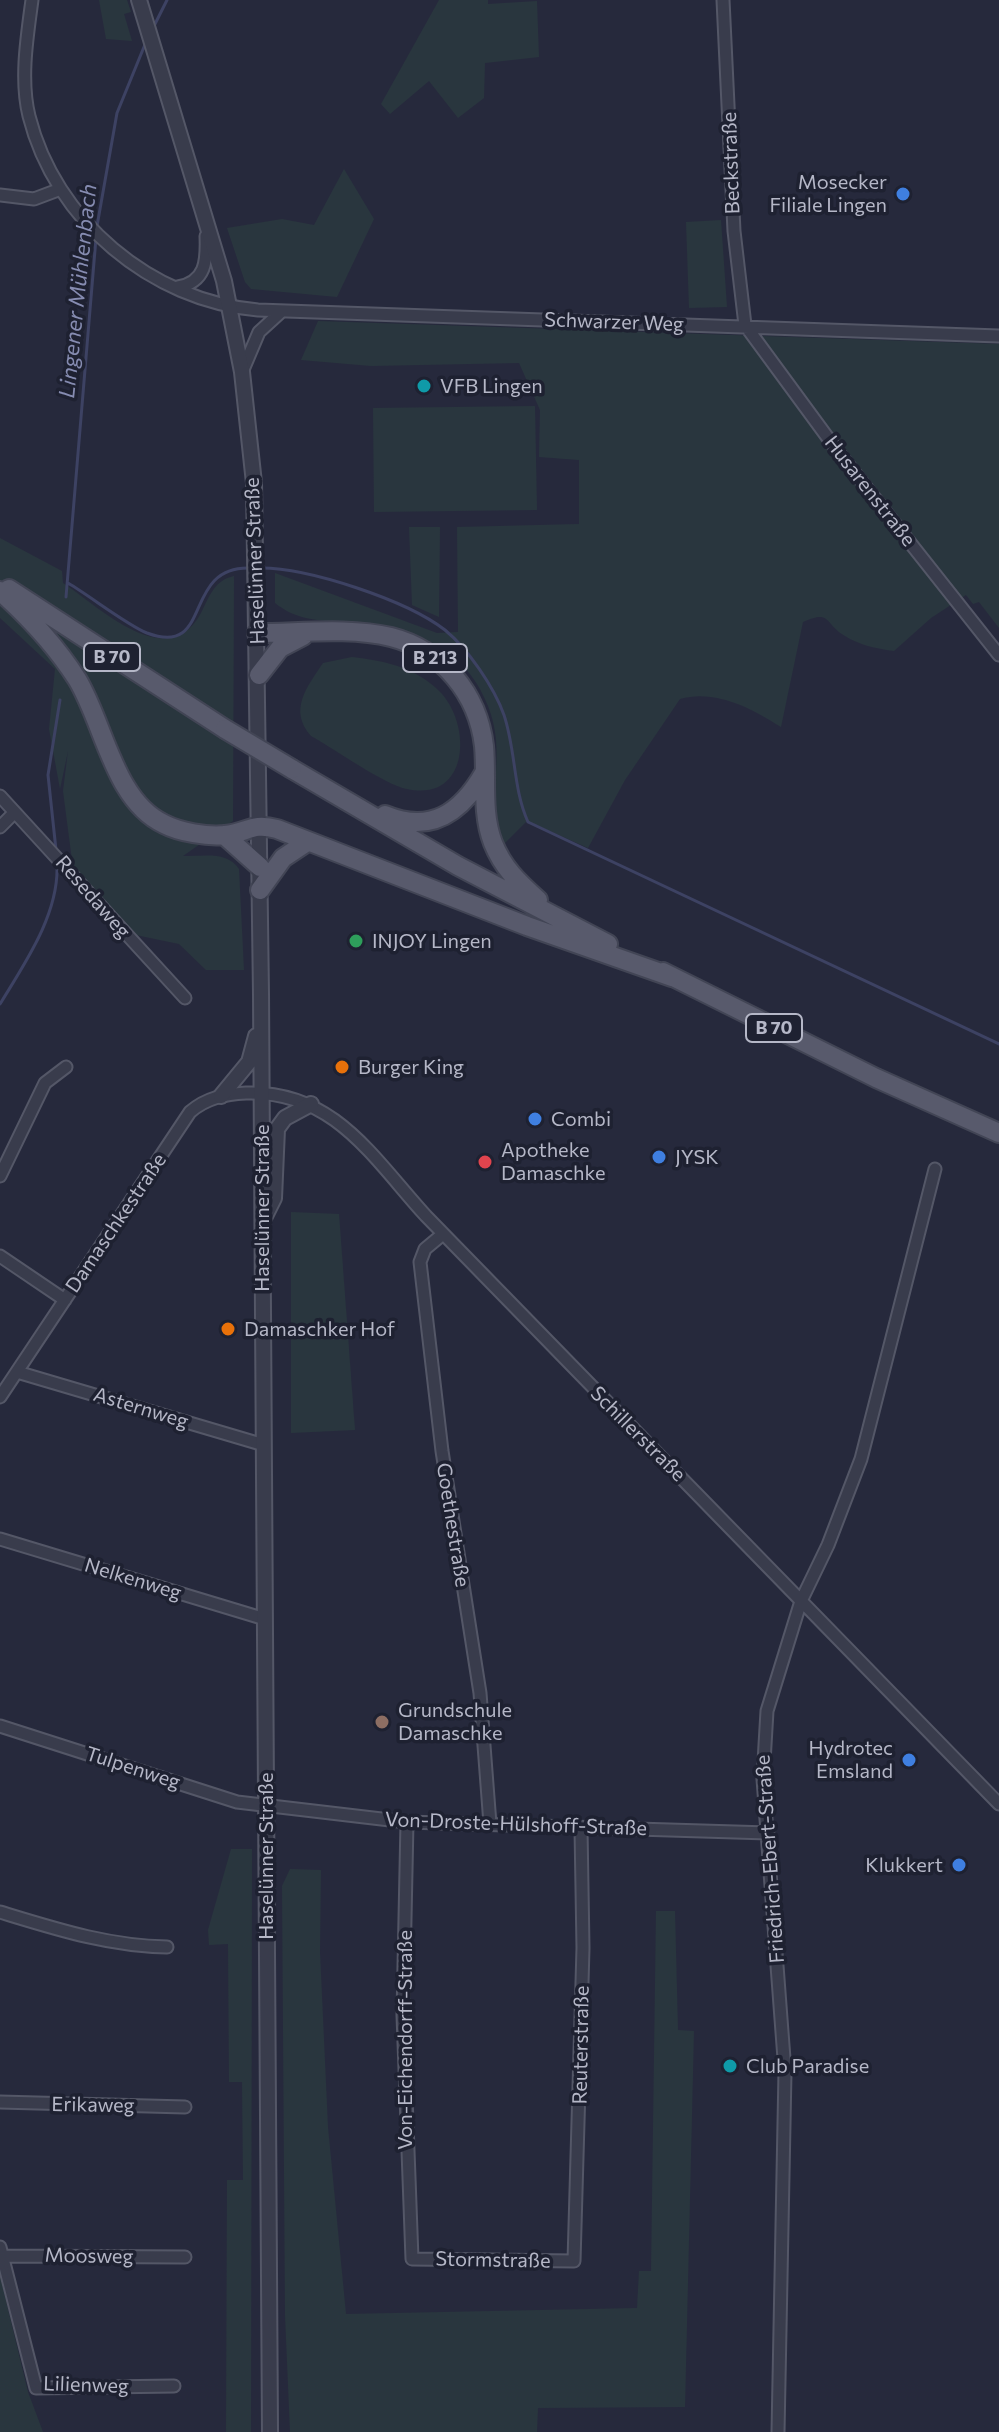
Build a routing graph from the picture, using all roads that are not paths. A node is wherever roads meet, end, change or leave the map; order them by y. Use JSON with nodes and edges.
{"nodes":[{"id":1,"x":32,"y":0,"type":"edge"},
{"id":2,"x":139,"y":0,"type":"edge"},
{"id":3,"x":723,"y":0,"type":"edge"},
{"id":4,"x":58,"y":190,"type":"junction"},
{"id":5,"x":0,"y":195,"type":"edge"},
{"id":6,"x":206,"y":224,"type":"junction"},
{"id":7,"x":177,"y":287,"type":"junction"},
{"id":8,"x":230,"y":307,"type":"junction"},
{"id":9,"x":283,"y":311,"type":"junction"},
{"id":10,"x":745,"y":325,"type":"junction"},
{"id":11,"x":999,"y":336,"type":"edge"},
{"id":12,"x":242,"y":372,"type":"junction"},
{"id":13,"x":0,"y":584,"type":"edge"},
{"id":14,"x":0,"y":591,"type":"edge"},
{"id":15,"x":257,"y":633,"type":"junction"},
{"id":16,"x":309,"y":633,"type":"junction"},
{"id":17,"x":999,"y":655,"type":"edge"},
{"id":18,"x":259,"y":675,"type":"junction"},
{"id":19,"x":484,"y":772,"type":"junction"},
{"id":20,"x":334,"y":794,"type":"junction"},
{"id":21,"x":0,"y":796,"type":"edge"},
{"id":22,"x":14,"y":813,"type":"junction"},
{"id":23,"x":259,"y":824,"type":"junction"},
{"id":24,"x":0,"y":827,"type":"edge"},
{"id":25,"x":224,"y":835,"type":"junction"},
{"id":26,"x":307,"y":842,"type":"junction"},
{"id":27,"x":260,"y":867,"type":"junction"},
{"id":28,"x":260,"y":890,"type":"junction"},
{"id":29,"x":560,"y":920,"type":"junction"},
{"id":30,"x":672,"y":977,"type":"junction"},
{"id":31,"x":185,"y":998,"type":"dead end"},
{"id":32,"x":260,"y":1020,"type":"junction"},
{"id":33,"x":66,"y":1067,"type":"dead end"},
{"id":34,"x":261,"y":1093,"type":"junction"},
{"id":35,"x":221,"y":1096,"type":"junction"},
{"id":36,"x":311,"y":1104,"type":"junction"},
{"id":37,"x":999,"y":1133,"type":"edge"},
{"id":38,"x":935,"y":1169,"type":"dead end"},
{"id":39,"x":0,"y":1176,"type":"edge"},
{"id":40,"x":262,"y":1224,"type":"junction"},
{"id":41,"x":443,"y":1234,"type":"junction"},
{"id":42,"x":0,"y":1256,"type":"edge"},
{"id":43,"x":65,"y":1300,"type":"junction"},
{"id":44,"x":17,"y":1372,"type":"junction"},
{"id":45,"x":0,"y":1397,"type":"edge"},
{"id":46,"x":264,"y":1445,"type":"junction"},
{"id":47,"x":0,"y":1539,"type":"edge"},
{"id":48,"x":801,"y":1601,"type":"junction"},
{"id":49,"x":265,"y":1619,"type":"junction"},
{"id":50,"x":0,"y":1726,"type":"edge"},
{"id":51,"x":999,"y":1804,"type":"edge"},
{"id":52,"x":266,"y":1807,"type":"junction"},
{"id":53,"x":407,"y":1822,"type":"junction"},
{"id":54,"x":490,"y":1824,"type":"junction"},
{"id":55,"x":581,"y":1828,"type":"junction"},
{"id":56,"x":768,"y":1833,"type":"junction"},
{"id":57,"x":0,"y":1912,"type":"edge"},
{"id":58,"x":167,"y":1947,"type":"dead end"},
{"id":59,"x":0,"y":2102,"type":"edge"},
{"id":60,"x":185,"y":2107,"type":"dead end"},
{"id":61,"x":1,"y":2251,"type":"edge"},
{"id":62,"x":185,"y":2257,"type":"dead end"},
{"id":63,"x":412,"y":2259,"type":"joint"},
{"id":64,"x":574,"y":2261,"type":"joint"},
{"id":65,"x":174,"y":2386,"type":"dead end"},
{"id":66,"x":270,"y":2432,"type":"edge"},
{"id":67,"x":778,"y":2432,"type":"edge"}],
"edges":[{"from":1,"to":4,"type":"street","name":"Schwarzer Weg"},
{"from":2,"to":6,"type":"street","name":"Haselünner Straße"},
{"from":3,"to":10,"type":"street","name":"Beckstraße"},
{"from":4,"to":5,"type":"street"},
{"from":4,"to":7,"type":"street","name":"Schwarzer Weg"},
{"from":6,"to":7,"type":"street"},
{"from":6,"to":8,"type":"street","name":"Haselünner Straße"},
{"from":7,"to":8,"type":"street","name":"Schwarzer Weg"},
{"from":8,"to":9,"type":"street","name":"Schwarzer Weg"},
{"from":8,"to":12,"type":"street","name":"Haselünner Straße"},
{"from":9,"to":10,"type":"street","name":"Schwarzer Weg"},
{"from":9,"to":12,"type":"street"},
{"from":10,"to":11,"type":"street","name":"Schwarzer Weg"},
{"from":10,"to":17,"type":"street","name":"Husarenstraße"},
{"from":12,"to":15,"type":"street","name":"Haselünner Straße"},
{"from":13,"to":20,"type":"main road","number":"B 70","bridge":true},
{"from":14,"to":25,"type":"main road"},
{"from":15,"to":16,"type":"main road","number":"B 213"},
{"from":15,"to":18,"type":"street","name":"Haselünner Straße"},
{"from":16,"to":18,"type":"main road"},
{"from":16,"to":19,"type":"main road","number":"B 213"},
{"from":18,"to":23,"type":"street","name":"Haselünner Straße"},
{"from":19,"to":20,"type":"main road"},
{"from":19,"to":29,"type":"main road"},
{"from":20,"to":29,"type":"main road","number":"B 70"},
{"from":21,"to":22,"type":"street","name":"Resedaweg"},
{"from":22,"to":24,"type":"street"},
{"from":22,"to":31,"type":"street","name":"Resedaweg"},
{"from":23,"to":25,"type":"main road"},
{"from":23,"to":26,"type":"main road","number":"B 70"},
{"from":23,"to":27,"type":"street","name":"Haselünner Straße"},
{"from":25,"to":27,"type":"main road"},
{"from":26,"to":28,"type":"main road"},
{"from":26,"to":30,"type":"main road","number":"B 70"},
{"from":27,"to":28,"type":"street","name":"Haselünner Straße"},
{"from":28,"to":32,"type":"street","name":"Haselünner Straße"},
{"from":29,"to":30,"type":"main road","number":"B 70"},
{"from":30,"to":37,"type":"main road","number":"B 70"},
{"from":32,"to":34,"type":"street","name":"Haselünner Straße"},
{"from":32,"to":35,"type":"street"},
{"from":33,"to":39,"type":"street"},
{"from":34,"to":35,"type":"street","name":"Damaschkestraße"},
{"from":34,"to":36,"type":"street","name":"Schillerstraße"},
{"from":34,"to":40,"type":"street","name":"Haselünner Straße"},
{"from":35,"to":43,"type":"street","name":"Damaschkestraße"},
{"from":36,"to":40,"type":"street"},
{"from":36,"to":41,"type":"street","name":"Schillerstraße"},
{"from":38,"to":48,"type":"street","name":"Friedrich-Ebert-Straße"},
{"from":40,"to":46,"type":"street","name":"Haselünner Straße"},
{"from":41,"to":48,"type":"street","name":"Schillerstraße"},
{"from":41,"to":54,"type":"street","name":"Goethestraße"},
{"from":42,"to":43,"type":"street"},
{"from":43,"to":44,"type":"street","name":"Damaschkestraße"},
{"from":44,"to":45,"type":"street","name":"Damaschkestraße"},
{"from":44,"to":46,"type":"street","name":"Asternweg"},
{"from":46,"to":49,"type":"street","name":"Haselünner Straße"},
{"from":47,"to":49,"type":"street","name":"Nelkenweg"},
{"from":48,"to":51,"type":"street","name":"Schillerstraße"},
{"from":48,"to":56,"type":"street","name":"Friedrich-Ebert-Straße"},
{"from":49,"to":52,"type":"street","name":"Haselünner Straße"},
{"from":50,"to":52,"type":"street","name":"Tulpenweg"},
{"from":52,"to":53,"type":"street","name":"Von-Droste-Hülshoff-Straße"},
{"from":52,"to":66,"type":"street","name":"Haselünner Straße"},
{"from":53,"to":54,"type":"street","name":"Von-Droste-Hülshoff-Straße"},
{"from":53,"to":63,"type":"street","name":"Von-Eichendorff-Straße"},
{"from":54,"to":55,"type":"street","name":"Von-Droste-Hülshoff-Straße"},
{"from":55,"to":56,"type":"street","name":"Von-Droste-Hülshoff-Straße"},
{"from":55,"to":64,"type":"street","name":"Reuterstraße"},
{"from":56,"to":67,"type":"street","name":"Friedrich-Ebert-Straße"},
{"from":57,"to":58,"type":"street"},
{"from":59,"to":60,"type":"street","name":"Erikaweg"},
{"from":61,"to":62,"type":"street","name":"Moosweg"},
{"from":61,"to":65,"type":"street","name":"Lilienweg"},
{"from":63,"to":64,"type":"street","name":"Stormstraße"}]}
